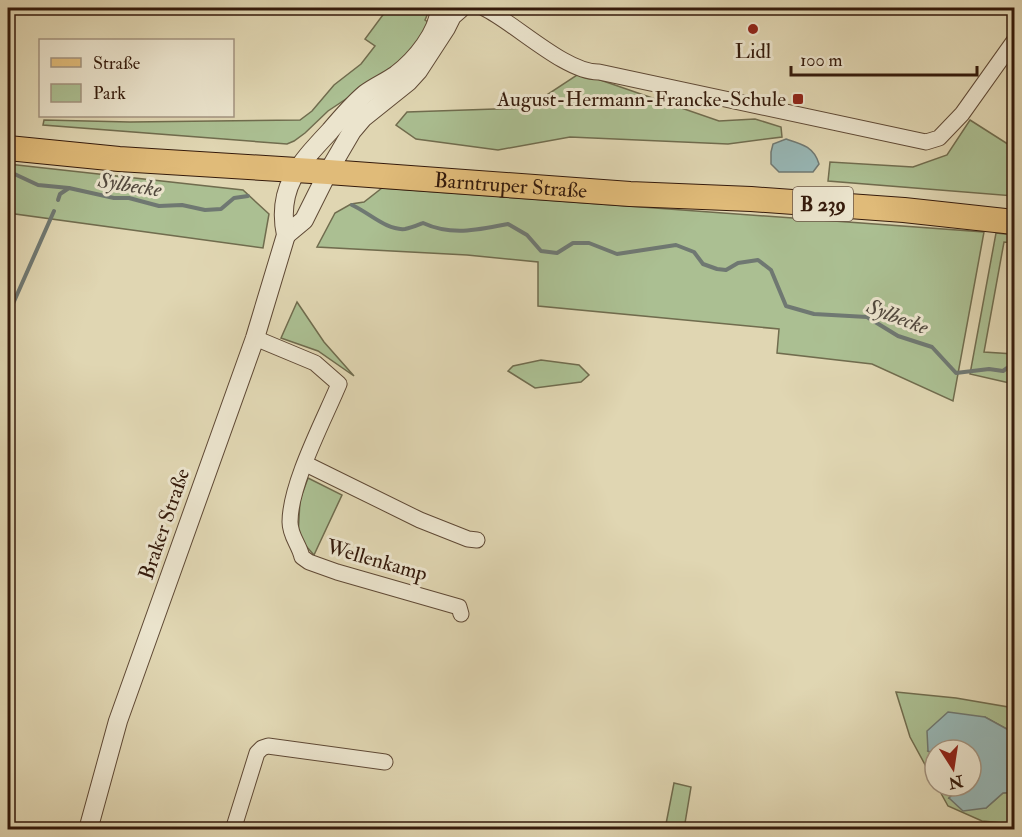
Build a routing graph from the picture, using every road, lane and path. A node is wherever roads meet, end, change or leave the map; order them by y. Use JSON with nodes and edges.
{"nodes":[{"id":1,"x":440,"y":8,"type":"edge"},
{"id":2,"x":458,"y":8,"type":"edge"},
{"id":3,"x":484,"y":8,"type":"edge"},
{"id":4,"x":505,"y":8,"type":"edge"},
{"id":5,"x":1014,"y":41,"type":"edge"},
{"id":6,"x":599,"y":72,"type":"junction"},
{"id":7,"x":8,"y":148,"type":"edge"},
{"id":8,"x":295,"y":171,"type":"junction"},
{"id":9,"x":328,"y":172,"type":"junction"},
{"id":10,"x":1014,"y":222,"type":"edge"},
{"id":11,"x":286,"y":235,"type":"junction"},
{"id":12,"x":255,"y":338,"type":"junction"},
{"id":13,"x":306,"y":464,"type":"junction"},
{"id":14,"x":477,"y":540,"type":"dead end"},
{"id":15,"x":461,"y":614,"type":"dead end"},
{"id":16,"x":385,"y":762,"type":"dead end"},
{"id":17,"x":88,"y":830,"type":"edge"},
{"id":18,"x":233,"y":830,"type":"edge"}],
"edges":[{"from":1,"to":8,"type":"street"},
{"from":2,"to":9,"type":"street","name":"Braker Straße"},
{"from":3,"to":6,"type":"street"},
{"from":4,"to":6,"type":"street"},
{"from":5,"to":6,"type":"street"},
{"from":7,"to":8,"type":"main road","name":"Barntruper Straße","number":"B 239"},
{"from":8,"to":9,"type":"main road","name":"Barntruper Straße","number":"B 239"},
{"from":8,"to":11,"type":"street","name":"Braker Straße"},
{"from":9,"to":10,"type":"main road","name":"Barntruper Straße","number":"B 239"},
{"from":9,"to":11,"type":"street","name":"Braker Straße"},
{"from":11,"to":12,"type":"street","name":"Braker Straße"},
{"from":12,"to":13,"type":"street","name":"Wellenkamp"},
{"from":12,"to":17,"type":"street","name":"Braker Straße"},
{"from":13,"to":14,"type":"street"},
{"from":13,"to":15,"type":"street","name":"Wellenkamp"},
{"from":16,"to":18,"type":"street"}]}
